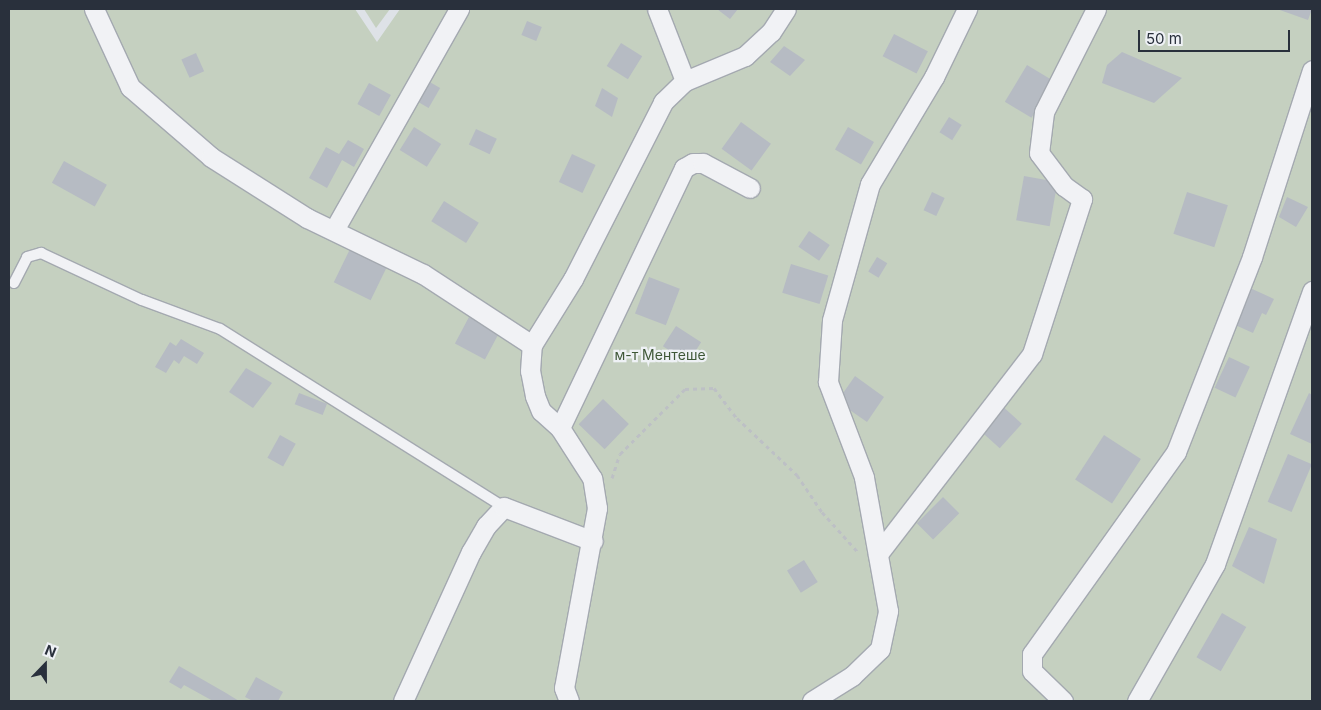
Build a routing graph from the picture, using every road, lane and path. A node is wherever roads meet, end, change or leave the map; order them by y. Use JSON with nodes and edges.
{"nodes":[{"id":1,"x":94,"y":9,"type":"edge"},
{"id":2,"x":459,"y":9,"type":"edge"},
{"id":3,"x":657,"y":9,"type":"edge"},
{"id":4,"x":786,"y":9,"type":"edge"},
{"id":5,"x":967,"y":9,"type":"edge"},
{"id":6,"x":1096,"y":9,"type":"edge"},
{"id":7,"x":1312,"y":70,"type":"edge"},
{"id":8,"x":686,"y":81,"type":"junction"},
{"id":9,"x":750,"y":188,"type":"dead end"},
{"id":10,"x":334,"y":230,"type":"junction"},
{"id":11,"x":14,"y":283,"type":"dead end"},
{"id":12,"x":1312,"y":290,"type":"edge"},
{"id":13,"x":532,"y":345,"type":"junction"},
{"id":14,"x":560,"y":428,"type":"junction"},
{"id":15,"x":610,"y":482,"type":"dead end"},
{"id":16,"x":504,"y":508,"type":"junction"},
{"id":17,"x":593,"y":541,"type":"junction"},
{"id":18,"x":878,"y":554,"type":"junction"},
{"id":19,"x":403,"y":701,"type":"edge"},
{"id":20,"x":569,"y":701,"type":"edge"},
{"id":21,"x":812,"y":701,"type":"edge"},
{"id":22,"x":1063,"y":701,"type":"edge"},
{"id":23,"x":1137,"y":701,"type":"edge"}],
"edges":[{"from":1,"to":10,"type":"street"},
{"from":2,"to":10,"type":"street"},
{"from":3,"to":8,"type":"street"},
{"from":4,"to":8,"type":"street"},
{"from":5,"to":18,"type":"street"},
{"from":6,"to":18,"type":"street"},
{"from":7,"to":22,"type":"street"},
{"from":8,"to":13,"type":"street"},
{"from":9,"to":14,"type":"street"},
{"from":10,"to":13,"type":"street"},
{"from":11,"to":16,"type":"lane"},
{"from":12,"to":23,"type":"street"},
{"from":13,"to":14,"type":"street"},
{"from":14,"to":17,"type":"street"},
{"from":15,"to":18,"type":"path"},
{"from":16,"to":17,"type":"street"},
{"from":16,"to":19,"type":"street"},
{"from":17,"to":20,"type":"street"},
{"from":18,"to":21,"type":"street"}]}
